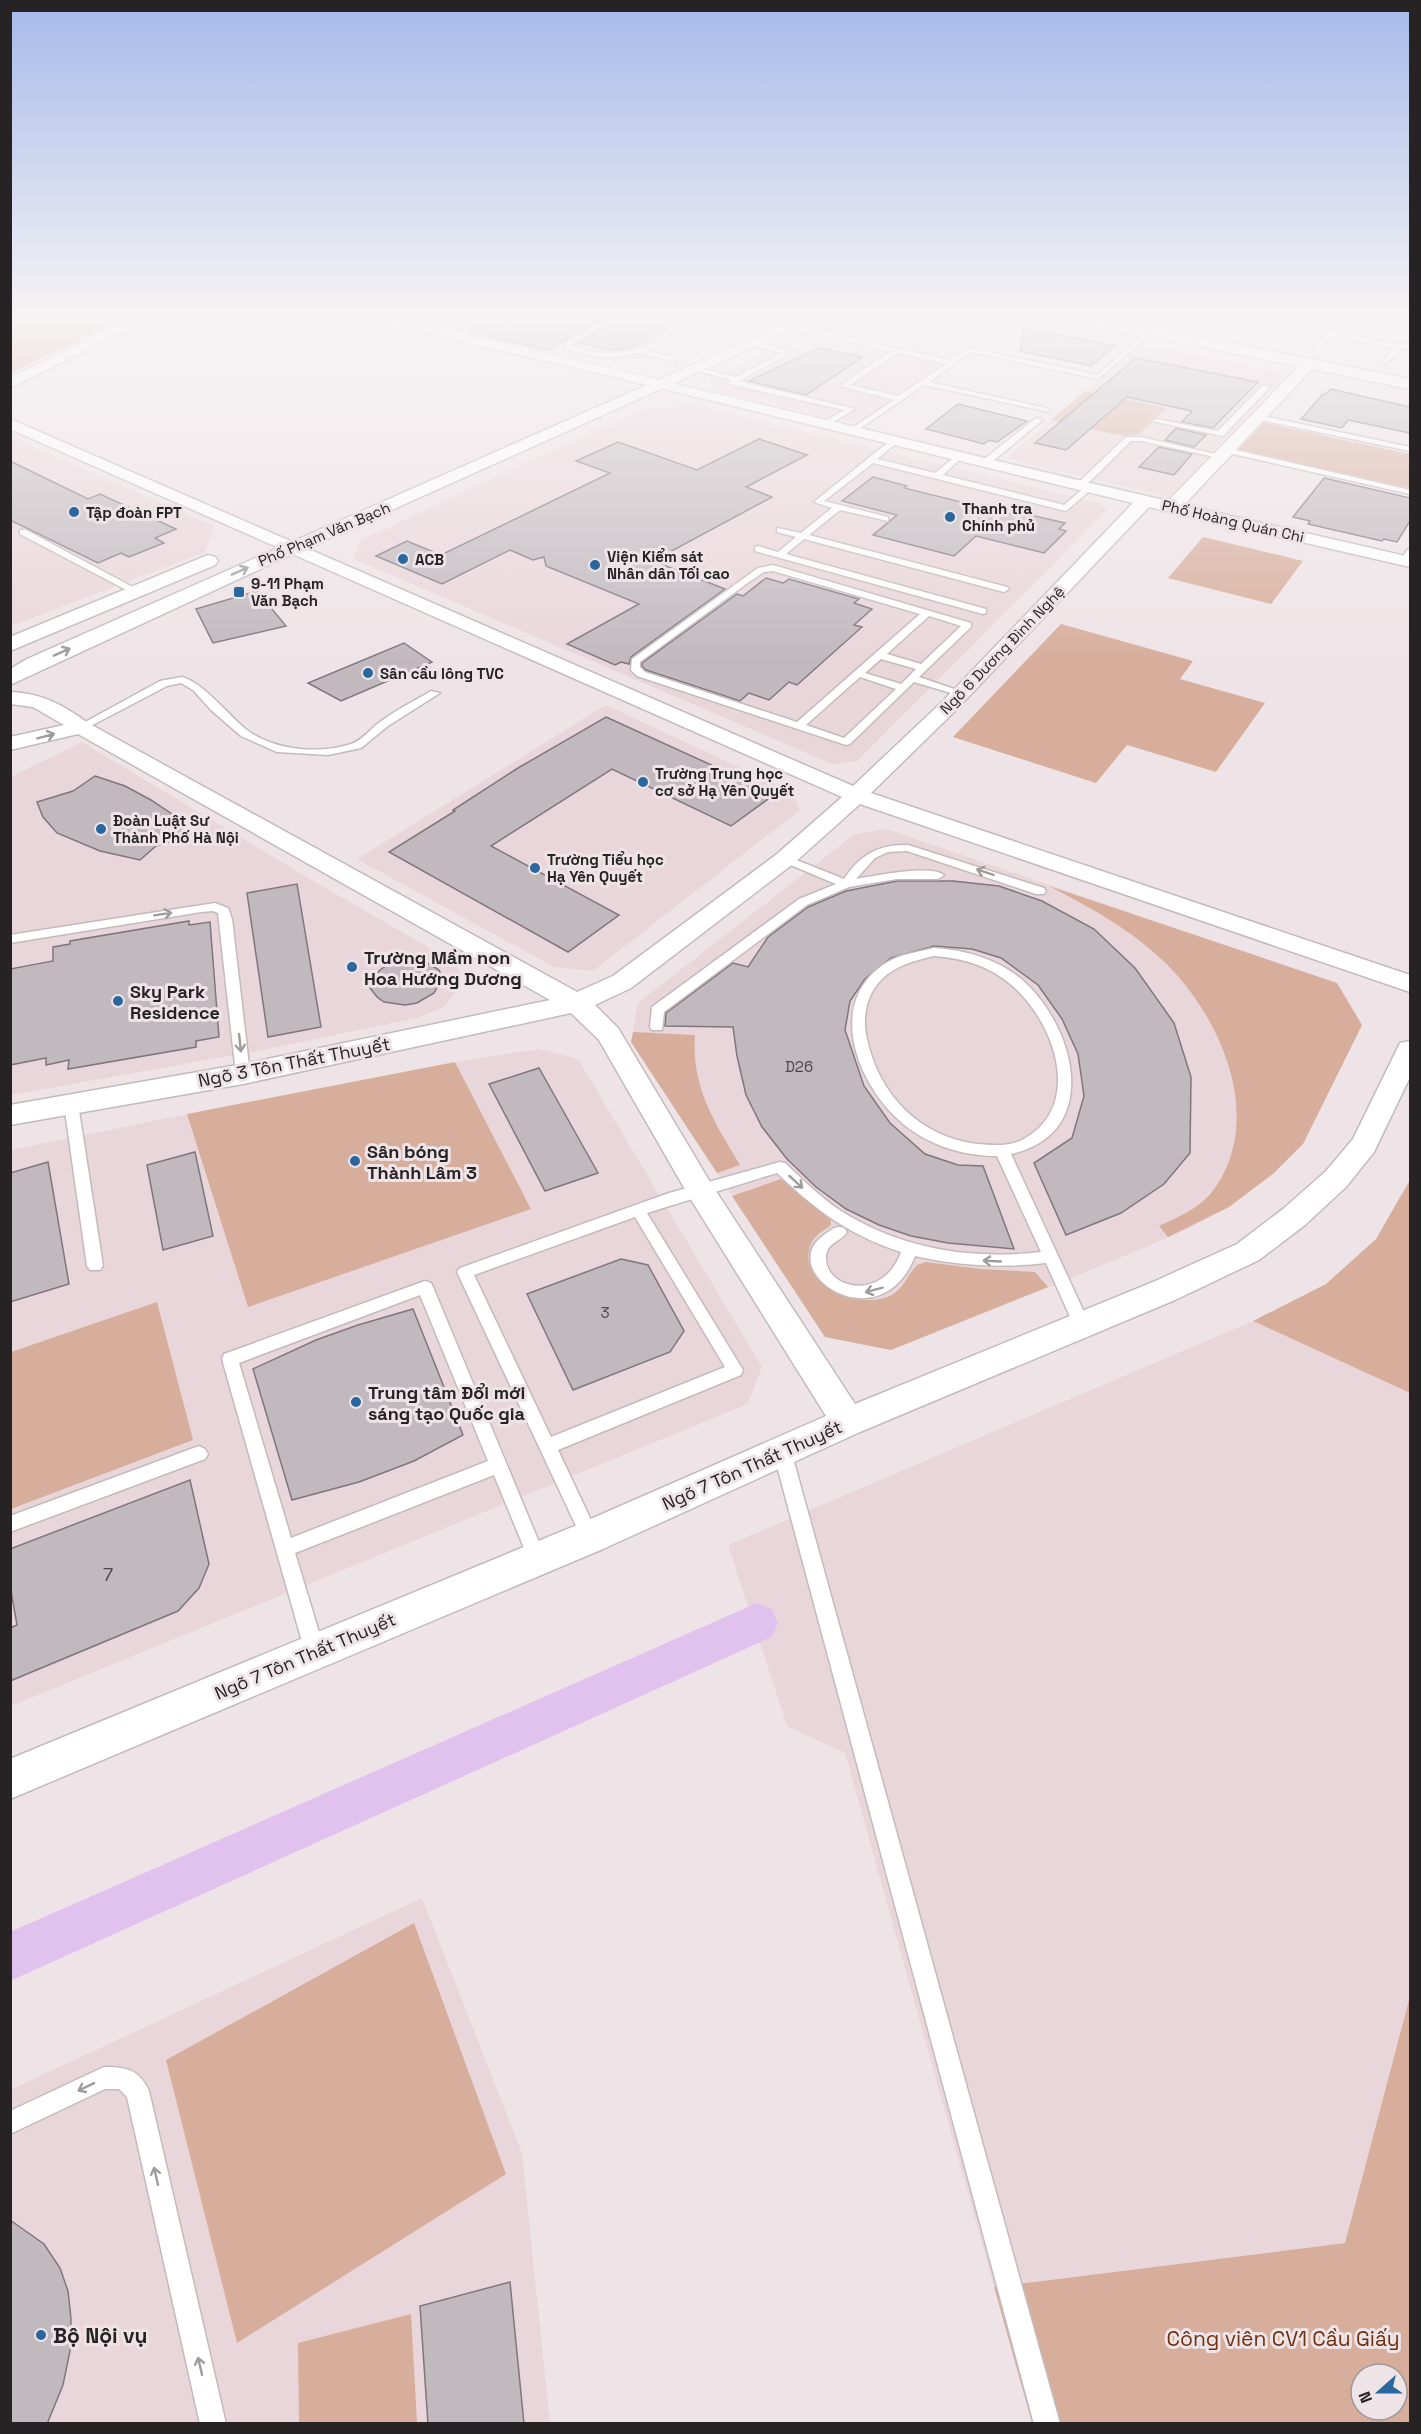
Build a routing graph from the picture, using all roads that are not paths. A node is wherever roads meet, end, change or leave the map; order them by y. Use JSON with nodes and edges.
{"nodes":[{"id":1,"x":36,"y":435,"type":"edge"},
{"id":2,"x":549,"y":435,"type":"edge"},
{"id":3,"x":863,"y":435,"type":"edge"},
{"id":4,"x":1021,"y":435,"type":"edge"},
{"id":5,"x":1241,"y":435,"type":"edge"},
{"id":6,"x":1342,"y":435,"type":"edge"},
{"id":7,"x":894,"y":442,"type":"junction"},
{"id":8,"x":1410,"y":449,"type":"edge"},
{"id":9,"x":1223,"y":453,"type":"junction"},
{"id":10,"x":957,"y":457,"type":"junction"},
{"id":11,"x":871,"y":460,"type":"junction"},
{"id":12,"x":985,"y":463,"type":"junction"},
{"id":13,"x":937,"y":476,"type":"junction"},
{"id":14,"x":1085,"y":487,"type":"junction"},
{"id":15,"x":1410,"y":492,"type":"edge"},
{"id":16,"x":1145,"y":501,"type":"junction"},
{"id":17,"x":840,"y":507,"type":"junction"},
{"id":18,"x":1172,"y":507,"type":"junction"},
{"id":19,"x":885,"y":519,"type":"dead end"},
{"id":20,"x":286,"y":529,"type":"dead end"},
{"id":21,"x":780,"y":530,"type":"dead end"},
{"id":22,"x":23,"y":532,"type":"dead end"},
{"id":23,"x":803,"y":536,"type":"junction"},
{"id":24,"x":269,"y":537,"type":"junction"},
{"id":25,"x":246,"y":545,"type":"dead end"},
{"id":26,"x":294,"y":548,"type":"junction"},
{"id":27,"x":758,"y":549,"type":"dead end"},
{"id":28,"x":224,"y":554,"type":"dead end"},
{"id":29,"x":780,"y":555,"type":"junction"},
{"id":30,"x":1409,"y":558,"type":"edge"},
{"id":31,"x":114,"y":567,"type":"dead end"},
{"id":32,"x":100,"y":572,"type":"junction"},
{"id":33,"x":1004,"y":589,"type":"dead end"},
{"id":34,"x":136,"y":591,"type":"junction"},
{"id":35,"x":983,"y":611,"type":"dead end"},
{"id":36,"x":927,"y":613,"type":"junction"},
{"id":37,"x":10,"y":645,"type":"edge"},
{"id":38,"x":10,"y":650,"type":"edge"},
{"id":39,"x":880,"y":655,"type":"junction"},
{"id":40,"x":35,"y":664,"type":"junction"},
{"id":41,"x":923,"y":668,"type":"junction"},
{"id":42,"x":860,"y":674,"type":"junction"},
{"id":43,"x":912,"y":678,"type":"junction"},
{"id":44,"x":10,"y":679,"type":"edge"},
{"id":45,"x":903,"y":688,"type":"junction"},
{"id":46,"x":435,"y":693,"type":"dead end"},
{"id":47,"x":961,"y":693,"type":"junction"},
{"id":48,"x":10,"y":698,"type":"edge"},
{"id":49,"x":799,"y":726,"type":"junction"},
{"id":50,"x":81,"y":727,"type":"junction"},
{"id":51,"x":10,"y":744,"type":"edge"},
{"id":52,"x":857,"y":796,"type":"junction"},
{"id":53,"x":785,"y":859,"type":"junction"},
{"id":54,"x":938,"y":875,"type":"dead end"},
{"id":55,"x":846,"y":884,"type":"junction"},
{"id":56,"x":1040,"y":891,"type":"dead end"},
{"id":57,"x":10,"y":939,"type":"edge"},
{"id":58,"x":1410,"y":984,"type":"edge"},
{"id":59,"x":576,"y":1003,"type":"junction"},
{"id":60,"x":657,"y":1027,"type":"dead end"},
{"id":61,"x":1410,"y":1050,"type":"edge"},
{"id":62,"x":243,"y":1074,"type":"junction"},
{"id":63,"x":71,"y":1104,"type":"junction"},
{"id":64,"x":10,"y":1115,"type":"edge"},
{"id":65,"x":1002,"y":1151,"type":"junction"},
{"id":66,"x":713,"y":1187,"type":"junction"},
{"id":67,"x":638,"y":1209,"type":"junction"},
{"id":68,"x":839,"y":1232,"type":"dead end"},
{"id":69,"x":910,"y":1248,"type":"junction"},
{"id":70,"x":1050,"y":1257,"type":"junction"},
{"id":71,"x":95,"y":1266,"type":"dead end"},
{"id":72,"x":1082,"y":1325,"type":"junction"},
{"id":73,"x":848,"y":1422,"type":"junction"},
{"id":74,"x":548,"y":1446,"type":"junction"},
{"id":75,"x":782,"y":1451,"type":"junction"},
{"id":76,"x":199,"y":1454,"type":"dead end"},
{"id":77,"x":498,"y":1465,"type":"junction"},
{"id":78,"x":10,"y":1524,"type":"edge"},
{"id":79,"x":590,"y":1537,"type":"junction"},
{"id":80,"x":285,"y":1549,"type":"junction"},
{"id":81,"x":537,"y":1559,"type":"junction"},
{"id":82,"x":315,"y":1652,"type":"junction"},
{"id":83,"x":10,"y":1779,"type":"edge"},
{"id":84,"x":10,"y":2123,"type":"edge"},
{"id":85,"x":213,"y":2424,"type":"edge"},
{"id":86,"x":1047,"y":2424,"type":"edge"}],
"edges":[{"from":1,"to":24,"type":"street"},
{"from":2,"to":26,"type":"main road","name":"Phố Phạm Văn Bạch"},
{"from":3,"to":7,"type":"street","name":"Phố Hoàng Quán Chi"},
{"from":4,"to":12,"type":"lane"},
{"from":5,"to":9,"type":"street"},
{"from":6,"to":8,"type":"lane"},
{"from":7,"to":10,"type":"street","name":"Phố Hoàng Quán Chi"},
{"from":7,"to":11,"type":"lane"},
{"from":9,"to":14,"type":"lane"},
{"from":9,"to":15,"type":"lane"},
{"from":9,"to":18,"type":"street"},
{"from":10,"to":12,"type":"street","name":"Phố Hoàng Quán Chi"},
{"from":10,"to":13,"type":"lane"},
{"from":11,"to":13,"type":"lane"},
{"from":11,"to":17,"type":"lane"},
{"from":12,"to":14,"type":"street","name":"Phố Hoàng Quán Chi"},
{"from":13,"to":14,"type":"lane"},
{"from":14,"to":16,"type":"street","name":"Phố Hoàng Quán Chi"},
{"from":16,"to":18,"type":"street","name":"Phố Hoàng Quán Chi"},
{"from":16,"to":47,"type":"street","name":"Ngõ 6 Dương Đình Nghệ"},
{"from":17,"to":19,"type":"lane"},
{"from":17,"to":23,"type":"lane"},
{"from":18,"to":30,"type":"street","name":"Phố Hoàng Quán Chi"},
{"from":20,"to":24,"type":"main road","name":"Phố Phạm Văn Bạch"},
{"from":21,"to":23,"type":"lane"},
{"from":22,"to":32,"type":"lane"},
{"from":23,"to":29,"type":"lane"},
{"from":23,"to":33,"type":"lane"},
{"from":24,"to":25,"type":"main road","name":"Phố Phạm Văn Bạch"},
{"from":24,"to":26,"type":"street"},
{"from":40,"to":26,"type":"main road","name":"Phố Phạm Văn Bạch","one_way":true},
{"from":26,"to":52,"type":"street"},
{"from":27,"to":29,"type":"lane"},
{"from":28,"to":34,"type":"main road"},
{"from":29,"to":35,"type":"lane"},
{"from":31,"to":32,"type":"lane"},
{"from":32,"to":34,"type":"lane"},
{"from":34,"to":37,"type":"main road"},
{"from":36,"to":39,"type":"lane"},
{"from":36,"to":41,"type":"lane"},
{"from":36,"to":49,"type":"lane"},
{"from":38,"to":40,"type":"main road"},
{"from":39,"to":41,"type":"lane"},
{"from":39,"to":42,"type":"lane"},
{"from":40,"to":44,"type":"main road","name":"Phố Phạm Văn Bạch"},
{"from":41,"to":43,"type":"lane"},
{"from":42,"to":45,"type":"lane"},
{"from":42,"to":49,"type":"lane"},
{"from":43,"to":45,"type":"lane"},
{"from":43,"to":47,"type":"lane"},
{"from":45,"to":49,"type":"lane"},
{"from":46,"to":50,"type":"lane"},
{"from":47,"to":52,"type":"street","name":"Ngõ 6 Dương Đình Nghệ"},
{"from":48,"to":50,"type":"street"},
{"from":51,"to":50,"type":"street","one_way":true},
{"from":50,"to":59,"type":"street"},
{"from":52,"to":53,"type":"street","name":"Ngõ 6 Dương Đình Nghệ"},
{"from":52,"to":58,"type":"street"},
{"from":53,"to":55,"type":"lane"},
{"from":53,"to":59,"type":"street","name":"Ngõ 3 Tôn Thất Thuyết"},
{"from":54,"to":55,"type":"lane"},
{"from":56,"to":55,"type":"lane","one_way":true},
{"from":55,"to":60,"type":"lane"},
{"from":57,"to":62,"type":"lane","one_way":true},
{"from":59,"to":62,"type":"street","name":"Ngõ 3 Tôn Thất Thuyết"},
{"from":59,"to":66,"type":"street"},
{"from":61,"to":72,"type":"street","name":"Ngõ 7 Tôn Thất Thuyết"},
{"from":62,"to":63,"type":"street","name":"Ngõ 3 Tôn Thất Thuyết"},
{"from":63,"to":64,"type":"street","name":"Ngõ 3 Tôn Thất Thuyết"},
{"from":63,"to":71,"type":"lane"},
{"from":65,"to":65,"type":"lane"},
{"from":65,"to":70,"type":"lane"},
{"from":66,"to":67,"type":"lane"},
{"from":66,"to":69,"type":"lane","one_way":true},
{"from":66,"to":73,"type":"street"},
{"from":67,"to":74,"type":"lane"},
{"from":67,"to":74,"type":"lane"},
{"from":69,"to":68,"type":"lane","one_way":true},
{"from":70,"to":69,"type":"lane","one_way":true},
{"from":70,"to":72,"type":"lane"},
{"from":72,"to":73,"type":"street","name":"Ngõ 7 Tôn Thất Thuyết"},
{"from":73,"to":75,"type":"street","name":"Ngõ 7 Tôn Thất Thuyết"},
{"from":74,"to":79,"type":"lane"},
{"from":75,"to":79,"type":"street","name":"Ngõ 7 Tôn Thất Thuyết"},
{"from":75,"to":86,"type":"lane"},
{"from":76,"to":78,"type":"lane"},
{"from":77,"to":80,"type":"lane"},
{"from":77,"to":80,"type":"lane"},
{"from":77,"to":81,"type":"lane"},
{"from":79,"to":81,"type":"street","name":"Ngõ 7 Tôn Thất Thuyết"},
{"from":80,"to":82,"type":"lane"},
{"from":81,"to":82,"type":"street","name":"Ngõ 7 Tôn Thất Thuyết"},
{"from":82,"to":83,"type":"street","name":"Ngõ 7 Tôn Thất Thuyết"},
{"from":85,"to":84,"type":"lane","one_way":true}]}
